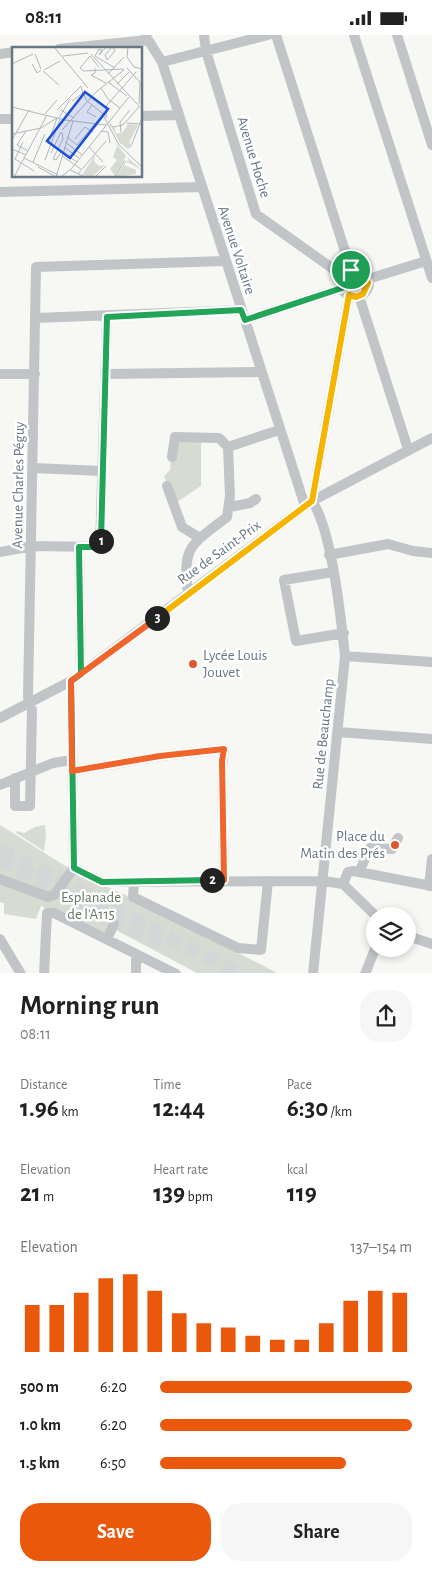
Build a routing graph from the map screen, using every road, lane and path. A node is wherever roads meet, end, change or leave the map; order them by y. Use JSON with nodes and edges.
{"nodes":[{"id":1,"x":204,"y":35,"type":"edge"},
{"id":2,"x":268,"y":35,"type":"edge"},
{"id":3,"x":276,"y":35,"type":"edge"},
{"id":4,"x":354,"y":35,"type":"edge"},
{"id":5,"x":397,"y":35,"type":"edge"},
{"id":6,"x":149,"y":37,"type":"edge"},
{"id":7,"x":74,"y":47,"type":"edge"},
{"id":8,"x":206,"y":51,"type":"junction"},
{"id":9,"x":162,"y":63,"type":"junction"},
{"id":10,"x":178,"y":115,"type":"junction"},
{"id":11,"x":142,"y":116,"type":"edge"},
{"id":12,"x":432,"y":142,"type":"edge"},
{"id":13,"x":201,"y":187,"type":"junction"},
{"id":14,"x":0,"y":192,"type":"edge"},
{"id":15,"x":225,"y":261,"type":"junction"},
{"id":16,"x":426,"y":261,"type":"junction"},
{"id":17,"x":347,"y":273,"type":"junction"},
{"id":18,"x":432,"y":278,"type":"edge"},
{"id":19,"x":368,"y":279,"type":"junction"},
{"id":20,"x":350,"y":293,"type":"junction"},
{"id":21,"x":243,"y":315,"type":"junction"},
{"id":22,"x":107,"y":317,"type":"junction"},
{"id":23,"x":36,"y":318,"type":"junction"},
{"id":24,"x":261,"y":371,"type":"junction"},
{"id":25,"x":0,"y":373,"type":"edge"},
{"id":26,"x":35,"y":374,"type":"junction"},
{"id":27,"x":105,"y":374,"type":"junction"},
{"id":28,"x":279,"y":429,"type":"junction"},
{"id":29,"x":432,"y":438,"type":"edge"},
{"id":30,"x":228,"y":447,"type":"junction"},
{"id":31,"x":408,"y":449,"type":"junction"},
{"id":32,"x":172,"y":457,"type":"dead end"},
{"id":33,"x":33,"y":468,"type":"junction"},
{"id":34,"x":102,"y":471,"type":"junction"},
{"id":35,"x":167,"y":486,"type":"dead end"},
{"id":36,"x":256,"y":499,"type":"dead end"},
{"id":37,"x":309,"y":504,"type":"junction"},
{"id":38,"x":230,"y":507,"type":"junction"},
{"id":39,"x":200,"y":538,"type":"junction"},
{"id":40,"x":32,"y":546,"type":"junction"},
{"id":41,"x":79,"y":547,"type":"junction"},
{"id":42,"x":0,"y":552,"type":"edge"},
{"id":43,"x":432,"y":553,"type":"edge"},
{"id":44,"x":329,"y":555,"type":"junction"},
{"id":45,"x":333,"y":572,"type":"junction"},
{"id":46,"x":188,"y":594,"type":"junction"},
{"id":47,"x":344,"y":633,"type":"junction"},
{"id":48,"x":345,"y":656,"type":"junction"},
{"id":49,"x":432,"y":662,"type":"edge"},
{"id":50,"x":81,"y":674,"type":"junction"},
{"id":51,"x":71,"y":681,"type":"junction"},
{"id":52,"x":28,"y":703,"type":"junction"},
{"id":53,"x":0,"y":718,"type":"edge"},
{"id":54,"x":338,"y":732,"type":"junction"},
{"id":55,"x":432,"y":739,"type":"edge"},
{"id":56,"x":72,"y":760,"type":"junction"},
{"id":57,"x":31,"y":771,"type":"junction"},
{"id":58,"x":72,"y":771,"type":"junction"},
{"id":59,"x":15,"y":778,"type":"junction"},
{"id":60,"x":0,"y":785,"type":"edge"},
{"id":61,"x":398,"y":838,"type":"dead end"},
{"id":62,"x":432,"y":859,"type":"edge"},
{"id":63,"x":74,"y":868,"type":"junction"},
{"id":64,"x":359,"y":872,"type":"junction"},
{"id":65,"x":0,"y":879,"type":"edge"},
{"id":66,"x":224,"y":880,"type":"junction"},
{"id":67,"x":268,"y":881,"type":"junction"},
{"id":68,"x":324,"y":881,"type":"junction"},
{"id":69,"x":134,"y":882,"type":"junction"},
{"id":70,"x":343,"y":885,"type":"junction"},
{"id":71,"x":431,"y":886,"type":"edge"},
{"id":72,"x":366,"y":907,"type":"edge"},
{"id":73,"x":114,"y":924,"type":"dead end"},
{"id":74,"x":0,"y":939,"type":"edge"},
{"id":75,"x":106,"y":939,"type":"junction"},
{"id":76,"x":416,"y":939,"type":"edge"},
{"id":77,"x":432,"y":944,"type":"edge"},
{"id":78,"x":136,"y":954,"type":"junction"},
{"id":79,"x":372,"y":957,"type":"edge"},
{"id":80,"x":22,"y":973,"type":"edge"},
{"id":81,"x":44,"y":973,"type":"edge"},
{"id":82,"x":136,"y":973,"type":"edge"},
{"id":83,"x":176,"y":973,"type":"edge"},
{"id":84,"x":313,"y":973,"type":"edge"},
{"id":85,"x":366,"y":973,"type":"edge"}],
"edges":[{"from":1,"to":8,"type":"street","name":"Avenue Hoche"},
{"from":2,"to":8,"type":"street"},
{"from":3,"to":17,"type":"street"},
{"from":4,"to":16,"type":"street"},
{"from":5,"to":12,"type":"street"},
{"from":6,"to":7,"type":"street"},
{"from":6,"to":9,"type":"street","name":"Avenue Voltaire"},
{"from":8,"to":9,"type":"street"},
{"from":8,"to":17,"type":"street","name":"Avenue Hoche"},
{"from":9,"to":10,"type":"street","name":"Avenue Voltaire"},
{"from":10,"to":11,"type":"street"},
{"from":10,"to":13,"type":"street","name":"Avenue Voltaire"},
{"from":13,"to":14,"type":"street"},
{"from":13,"to":15,"type":"street","name":"Avenue Voltaire"},
{"from":15,"to":21,"type":"street","name":"Avenue Voltaire"},
{"from":15,"to":23,"type":"street","name":"Avenue Charles Péguy"},
{"from":16,"to":18,"type":"street"},
{"from":16,"to":19,"type":"street"},
{"from":17,"to":19,"type":"street","name":"Avenue Hoche"},
{"from":17,"to":20,"type":"street"},
{"from":19,"to":20,"type":"street"},
{"from":20,"to":21,"type":"street"},
{"from":20,"to":31,"type":"street"},
{"from":20,"to":37,"type":"street"},
{"from":21,"to":22,"type":"street"},
{"from":21,"to":24,"type":"street","name":"Avenue Voltaire"},
{"from":22,"to":23,"type":"street"},
{"from":22,"to":27,"type":"street"},
{"from":23,"to":26,"type":"street","name":"Avenue Charles Péguy"},
{"from":24,"to":27,"type":"street"},
{"from":24,"to":28,"type":"street","name":"Avenue Voltaire"},
{"from":25,"to":26,"type":"street"},
{"from":26,"to":33,"type":"street","name":"Avenue Charles Péguy"},
{"from":27,"to":34,"type":"street"},
{"from":28,"to":30,"type":"street"},
{"from":28,"to":37,"type":"street","name":"Avenue Voltaire"},
{"from":29,"to":31,"type":"street","name":"Rue de Saint-Prix"},
{"from":30,"to":32,"type":"street"},
{"from":30,"to":38,"type":"street"},
{"from":31,"to":37,"type":"street","name":"Rue de Saint-Prix"},
{"from":33,"to":34,"type":"street"},
{"from":33,"to":40,"type":"street","name":"Avenue Charles Péguy"},
{"from":34,"to":41,"type":"street"},
{"from":35,"to":39,"type":"street"},
{"from":36,"to":38,"type":"street"},
{"from":37,"to":44,"type":"street","name":"Rue de Beauchamp"},
{"from":37,"to":46,"type":"street","name":"Rue de Saint-Prix"},
{"from":38,"to":39,"type":"street"},
{"from":39,"to":46,"type":"street"},
{"from":40,"to":41,"type":"street"},
{"from":40,"to":42,"type":"street"},
{"from":40,"to":52,"type":"street","name":"Avenue Charles Péguy"},
{"from":41,"to":50,"type":"street"},
{"from":43,"to":44,"type":"street"},
{"from":44,"to":45,"type":"street","name":"Rue de Beauchamp"},
{"from":45,"to":47,"type":"street","name":"Rue de Beauchamp"},
{"from":45,"to":47,"type":"street"},
{"from":46,"to":50,"type":"street","name":"Rue de Saint-Prix"},
{"from":47,"to":48,"type":"street","name":"Rue de Beauchamp"},
{"from":48,"to":49,"type":"street"},
{"from":48,"to":54,"type":"street","name":"Rue de Beauchamp"},
{"from":50,"to":51,"type":"street","name":"Rue de Saint-Prix"},
{"from":51,"to":52,"type":"street","name":"Rue de Saint-Prix"},
{"from":51,"to":56,"type":"street"},
{"from":52,"to":53,"type":"street","name":"Rue de Saint-Prix"},
{"from":52,"to":57,"type":"street","name":"Avenue Charles Péguy"},
{"from":54,"to":55,"type":"street"},
{"from":54,"to":68,"type":"street","name":"Rue de Beauchamp"},
{"from":56,"to":57,"type":"street"},
{"from":56,"to":58,"type":"street"},
{"from":57,"to":59,"type":"street"},
{"from":57,"to":59,"type":"street","name":"Avenue Charles Péguy"},
{"from":58,"to":63,"type":"street"},
{"from":58,"to":66,"type":"street"},
{"from":59,"to":60,"type":"street"},
{"from":61,"to":64,"type":"street"},
{"from":62,"to":71,"type":"street"},
{"from":63,"to":65,"type":"street"},
{"from":63,"to":69,"type":"street"},
{"from":64,"to":70,"type":"street"},
{"from":64,"to":71,"type":"street"},
{"from":66,"to":67,"type":"street"},
{"from":66,"to":69,"type":"street"},
{"from":67,"to":68,"type":"street"},
{"from":67,"to":69,"type":"street"},
{"from":68,"to":70,"type":"street"},
{"from":68,"to":84,"type":"street","name":"Rue de Beauchamp"},
{"from":70,"to":72,"type":"street"},
{"from":73,"to":75,"type":"street"},
{"from":74,"to":80,"type":"street"},
{"from":75,"to":78,"type":"street"},
{"from":75,"to":81,"type":"street"},
{"from":76,"to":77,"type":"street"},
{"from":78,"to":82,"type":"street"},
{"from":78,"to":83,"type":"street"},
{"from":79,"to":85,"type":"street"}]}
